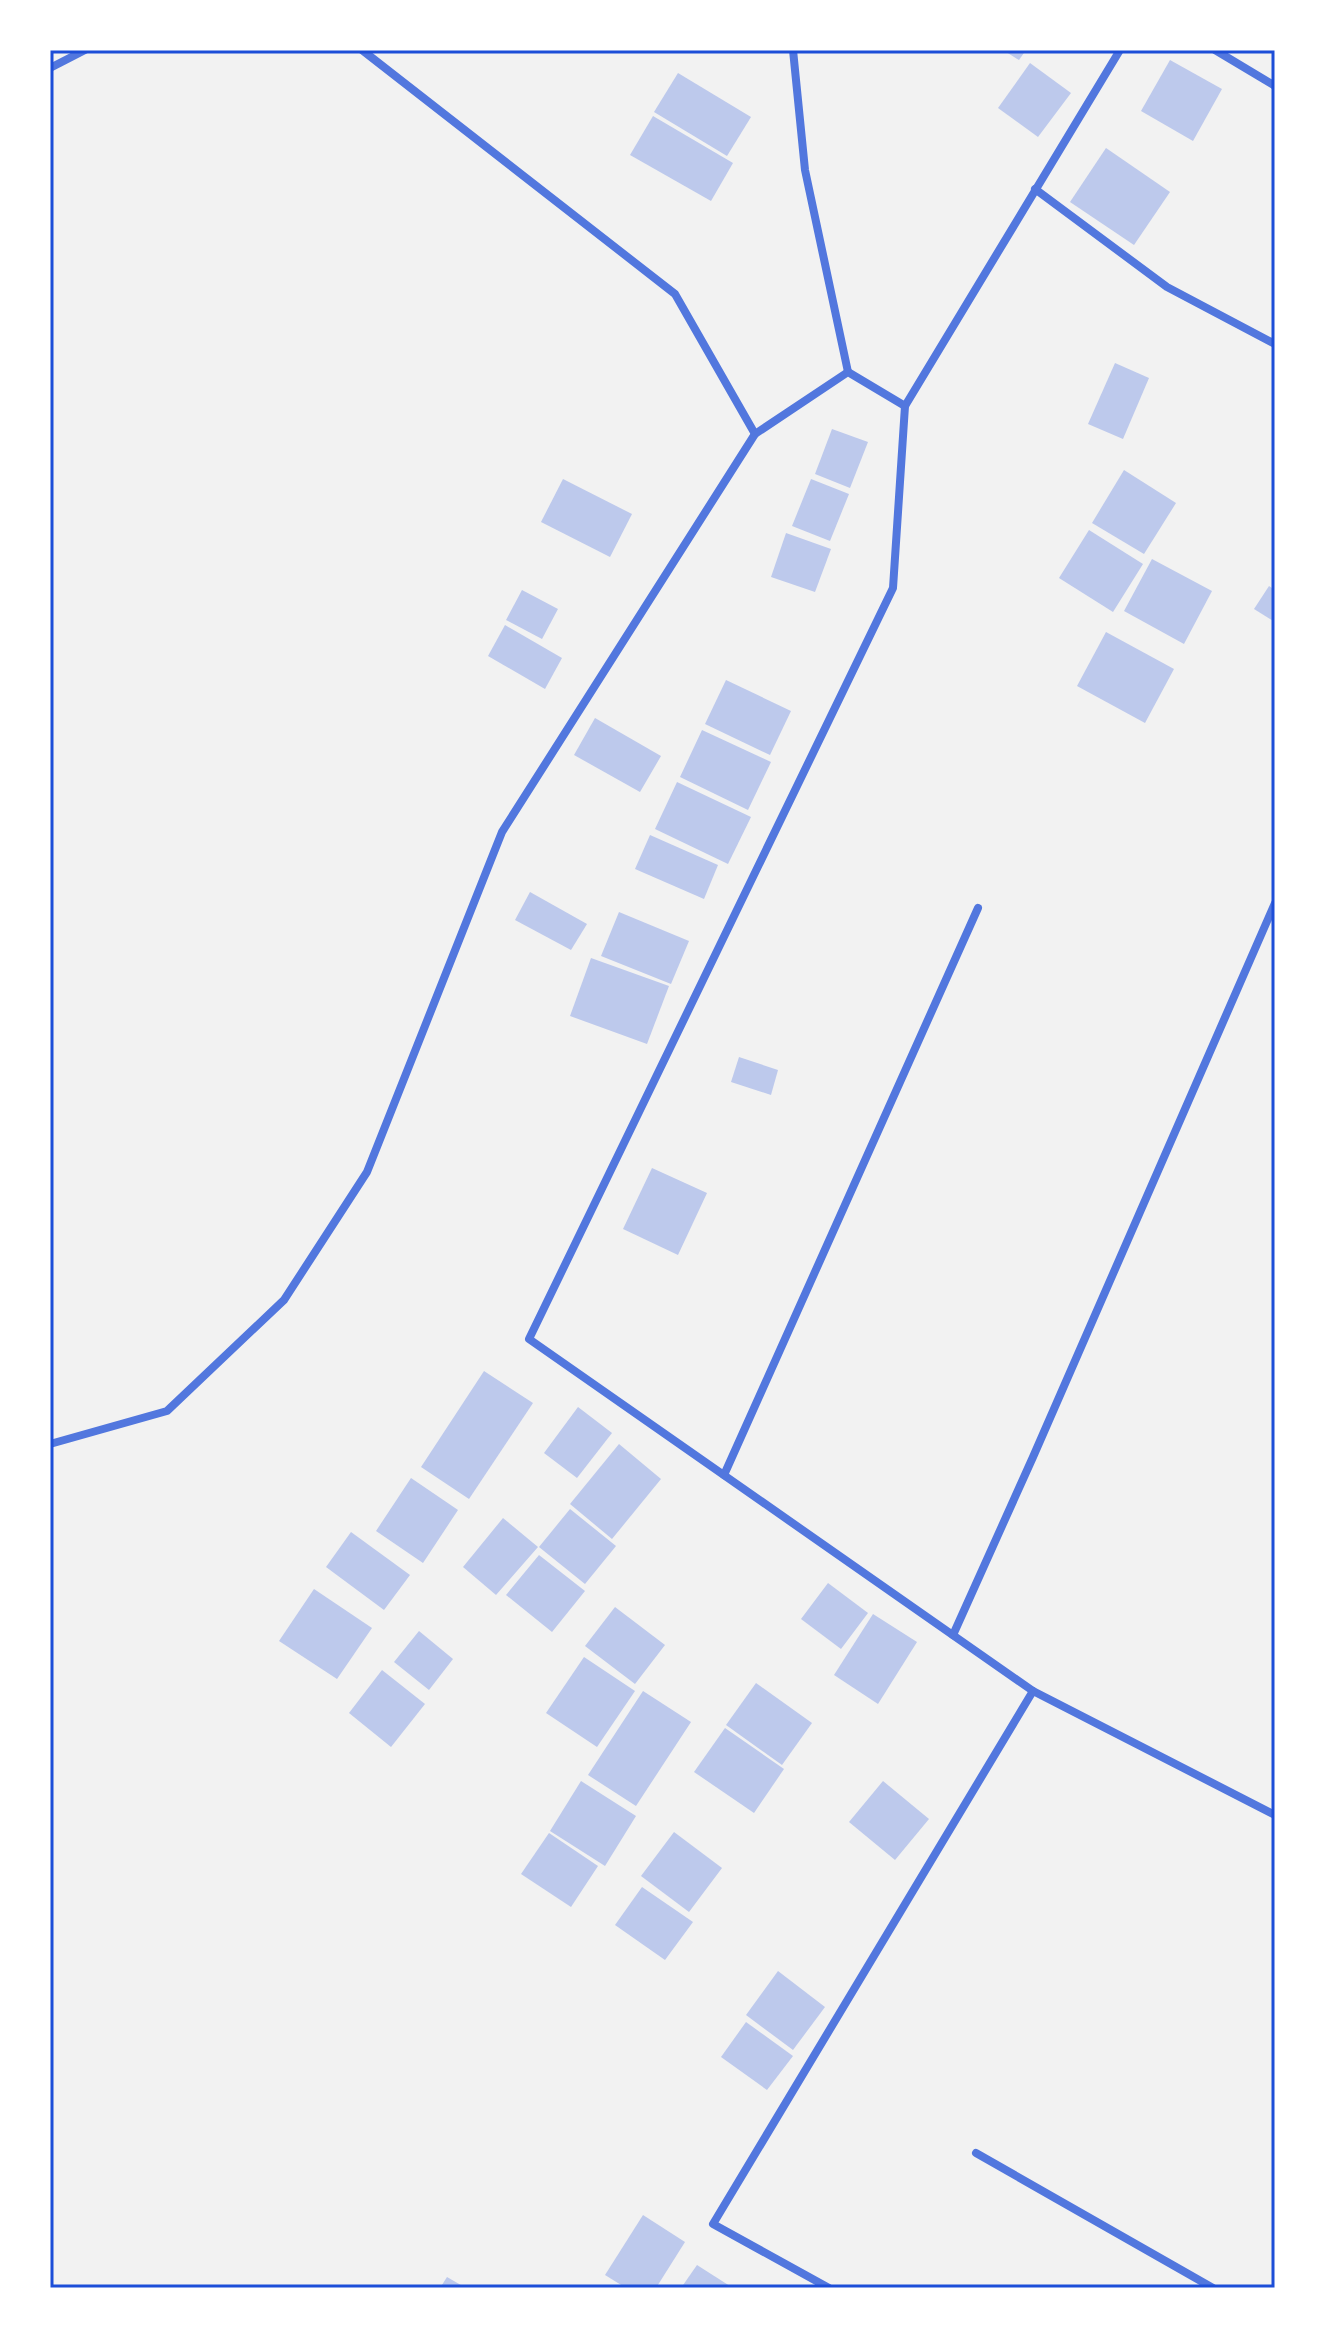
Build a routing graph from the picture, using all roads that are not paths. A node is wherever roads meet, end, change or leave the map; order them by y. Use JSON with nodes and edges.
{"nodes":[{"id":1,"x":85,"y":50,"type":"edge"},
{"id":2,"x":362,"y":50,"type":"edge"},
{"id":3,"x":793,"y":50,"type":"edge"},
{"id":4,"x":1120,"y":50,"type":"edge"},
{"id":5,"x":1215,"y":50,"type":"edge"},
{"id":6,"x":50,"y":68,"type":"edge"},
{"id":7,"x":1275,"y":86,"type":"edge"},
{"id":8,"x":1035,"y":189,"type":"junction"},
{"id":9,"x":1275,"y":327,"type":"edge"},
{"id":10,"x":1272,"y":342,"type":"edge"},
{"id":11,"x":848,"y":372,"type":"junction"},
{"id":12,"x":905,"y":406,"type":"junction"},
{"id":13,"x":755,"y":434,"type":"junction"},
{"id":14,"x":1275,"y":903,"type":"edge"},
{"id":15,"x":978,"y":908,"type":"dead end"},
{"id":16,"x":50,"y":1444,"type":"edge"},
{"id":17,"x":724,"y":1475,"type":"junction"},
{"id":18,"x":953,"y":1635,"type":"junction"},
{"id":19,"x":1033,"y":1691,"type":"junction"},
{"id":20,"x":1275,"y":1815,"type":"edge"},
{"id":21,"x":976,"y":2153,"type":"dead end"},
{"id":22,"x":829,"y":2288,"type":"edge"},
{"id":23,"x":1213,"y":2288,"type":"edge"}],
"edges":[{"from":1,"to":6,"type":"street"},
{"from":2,"to":13,"type":"street"},
{"from":3,"to":11,"type":"street"},
{"from":4,"to":8,"type":"street"},
{"from":5,"to":7,"type":"street"},
{"from":8,"to":10,"type":"street"},
{"from":8,"to":12,"type":"street"},
{"from":9,"to":10,"type":"street"},
{"from":11,"to":12,"type":"street"},
{"from":11,"to":13,"type":"street"},
{"from":12,"to":17,"type":"street"},
{"from":13,"to":16,"type":"street"},
{"from":14,"to":18,"type":"street"},
{"from":15,"to":17,"type":"street"},
{"from":17,"to":18,"type":"street"},
{"from":18,"to":19,"type":"street"},
{"from":19,"to":20,"type":"street"},
{"from":19,"to":22,"type":"street"},
{"from":21,"to":23,"type":"street"}]}
